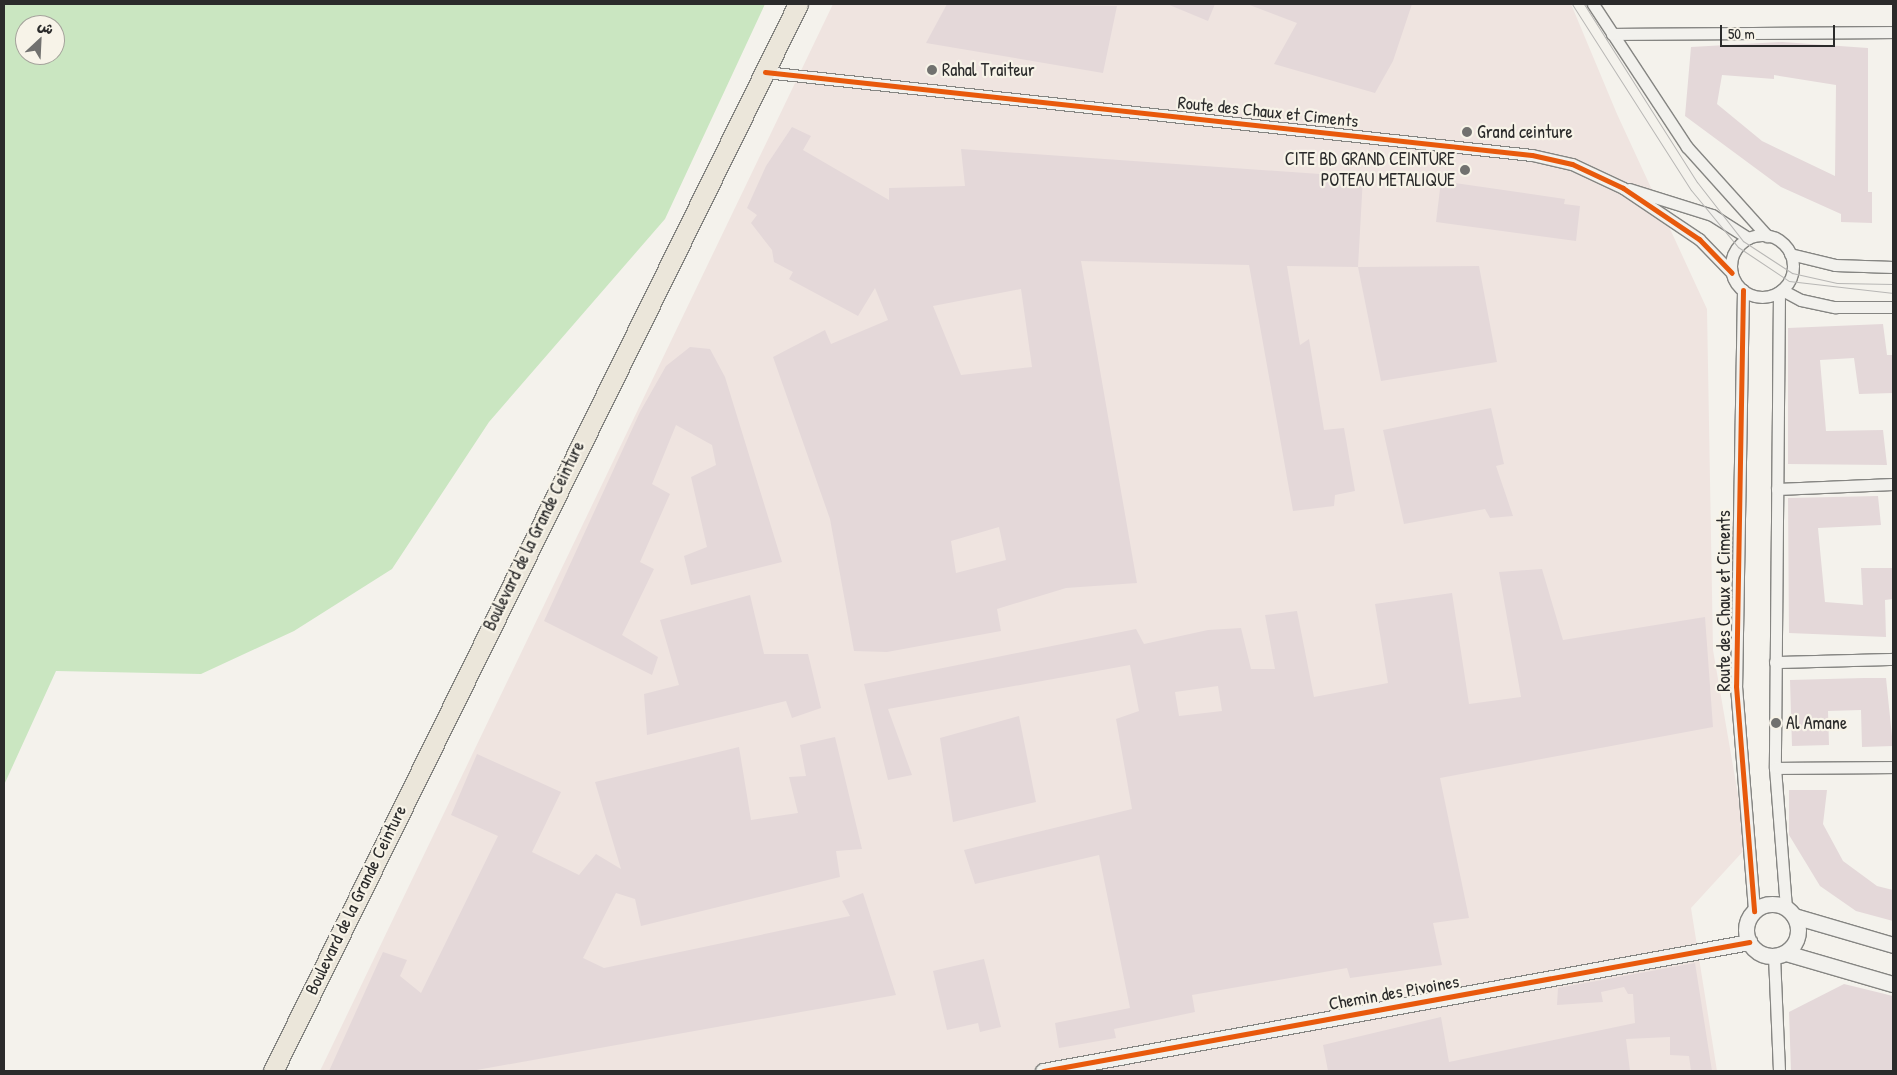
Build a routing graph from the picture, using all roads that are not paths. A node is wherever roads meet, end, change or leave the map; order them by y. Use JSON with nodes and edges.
{"nodes":[{"id":1,"x":798,"y":4,"type":"edge"},
{"id":2,"x":1593,"y":4,"type":"edge"},
{"id":3,"x":1893,"y":32,"type":"edge"},
{"id":4,"x":1612,"y":34,"type":"junction"},
{"id":5,"x":765,"y":72,"type":"junction"},
{"id":6,"x":1622,"y":188,"type":"junction"},
{"id":7,"x":1766,"y":236,"type":"junction"},
{"id":8,"x":1748,"y":238,"type":"junction"},
{"id":9,"x":1790,"y":254,"type":"junction"},
{"id":10,"x":1893,"y":266,"type":"edge"},
{"id":11,"x":1732,"y":273,"type":"junction"},
{"id":12,"x":1743,"y":290,"type":"junction"},
{"id":13,"x":1780,"y":291,"type":"junction"},
{"id":14,"x":1893,"y":307,"type":"edge"},
{"id":15,"x":1893,"y":484,"type":"edge"},
{"id":16,"x":1778,"y":489,"type":"junction"},
{"id":17,"x":1893,"y":659,"type":"edge"},
{"id":18,"x":1775,"y":662,"type":"junction"},
{"id":19,"x":1893,"y":767,"type":"edge"},
{"id":20,"x":1776,"y":768,"type":"junction"},
{"id":21,"x":1754,"y":911,"type":"junction"},
{"id":22,"x":1790,"y":912,"type":"junction"},
{"id":23,"x":1749,"y":942,"type":"junction"},
{"id":24,"x":1893,"y":945,"type":"edge"},
{"id":25,"x":1780,"y":955,"type":"junction"},
{"id":26,"x":1893,"y":984,"type":"edge"},
{"id":27,"x":273,"y":1071,"type":"edge"},
{"id":28,"x":1043,"y":1071,"type":"edge"},
{"id":29,"x":1779,"y":1071,"type":"edge"}],
"edges":[{"from":1,"to":5,"type":"main road","name":"Boulevard de la Grande Ceinture"},
{"from":2,"to":4,"type":"street"},
{"from":3,"to":4,"type":"street"},
{"from":4,"to":7,"type":"street"},
{"from":5,"to":6,"type":"street","name":"Route des Chaux et Ciments"},
{"from":5,"to":27,"type":"main road","name":"Boulevard de la Grande Ceinture"},
{"from":6,"to":8,"type":"street","name":"Route des Chaux et Ciments"},
{"from":6,"to":11,"type":"street","name":"Route des Chaux et Ciments"},
{"from":7,"to":8,"type":"street"},
{"from":7,"to":9,"type":"street"},
{"from":8,"to":11,"type":"street"},
{"from":9,"to":10,"type":"street"},
{"from":9,"to":13,"type":"street"},
{"from":11,"to":12,"type":"street"},
{"from":12,"to":13,"type":"street"},
{"from":12,"to":21,"type":"street","name":"Route des Chaux et Ciments"},
{"from":13,"to":14,"type":"street"},
{"from":13,"to":16,"type":"street"},
{"from":15,"to":16,"type":"street"},
{"from":16,"to":18,"type":"street"},
{"from":17,"to":18,"type":"street"},
{"from":18,"to":20,"type":"street"},
{"from":19,"to":20,"type":"street"},
{"from":20,"to":22,"type":"street"},
{"from":21,"to":22,"type":"street"},
{"from":21,"to":23,"type":"street"},
{"from":22,"to":24,"type":"street"},
{"from":22,"to":25,"type":"street"},
{"from":23,"to":25,"type":"street"},
{"from":23,"to":28,"type":"street","name":"Chemin des Pivoines"},
{"from":25,"to":26,"type":"street"},
{"from":25,"to":29,"type":"street"}]}
